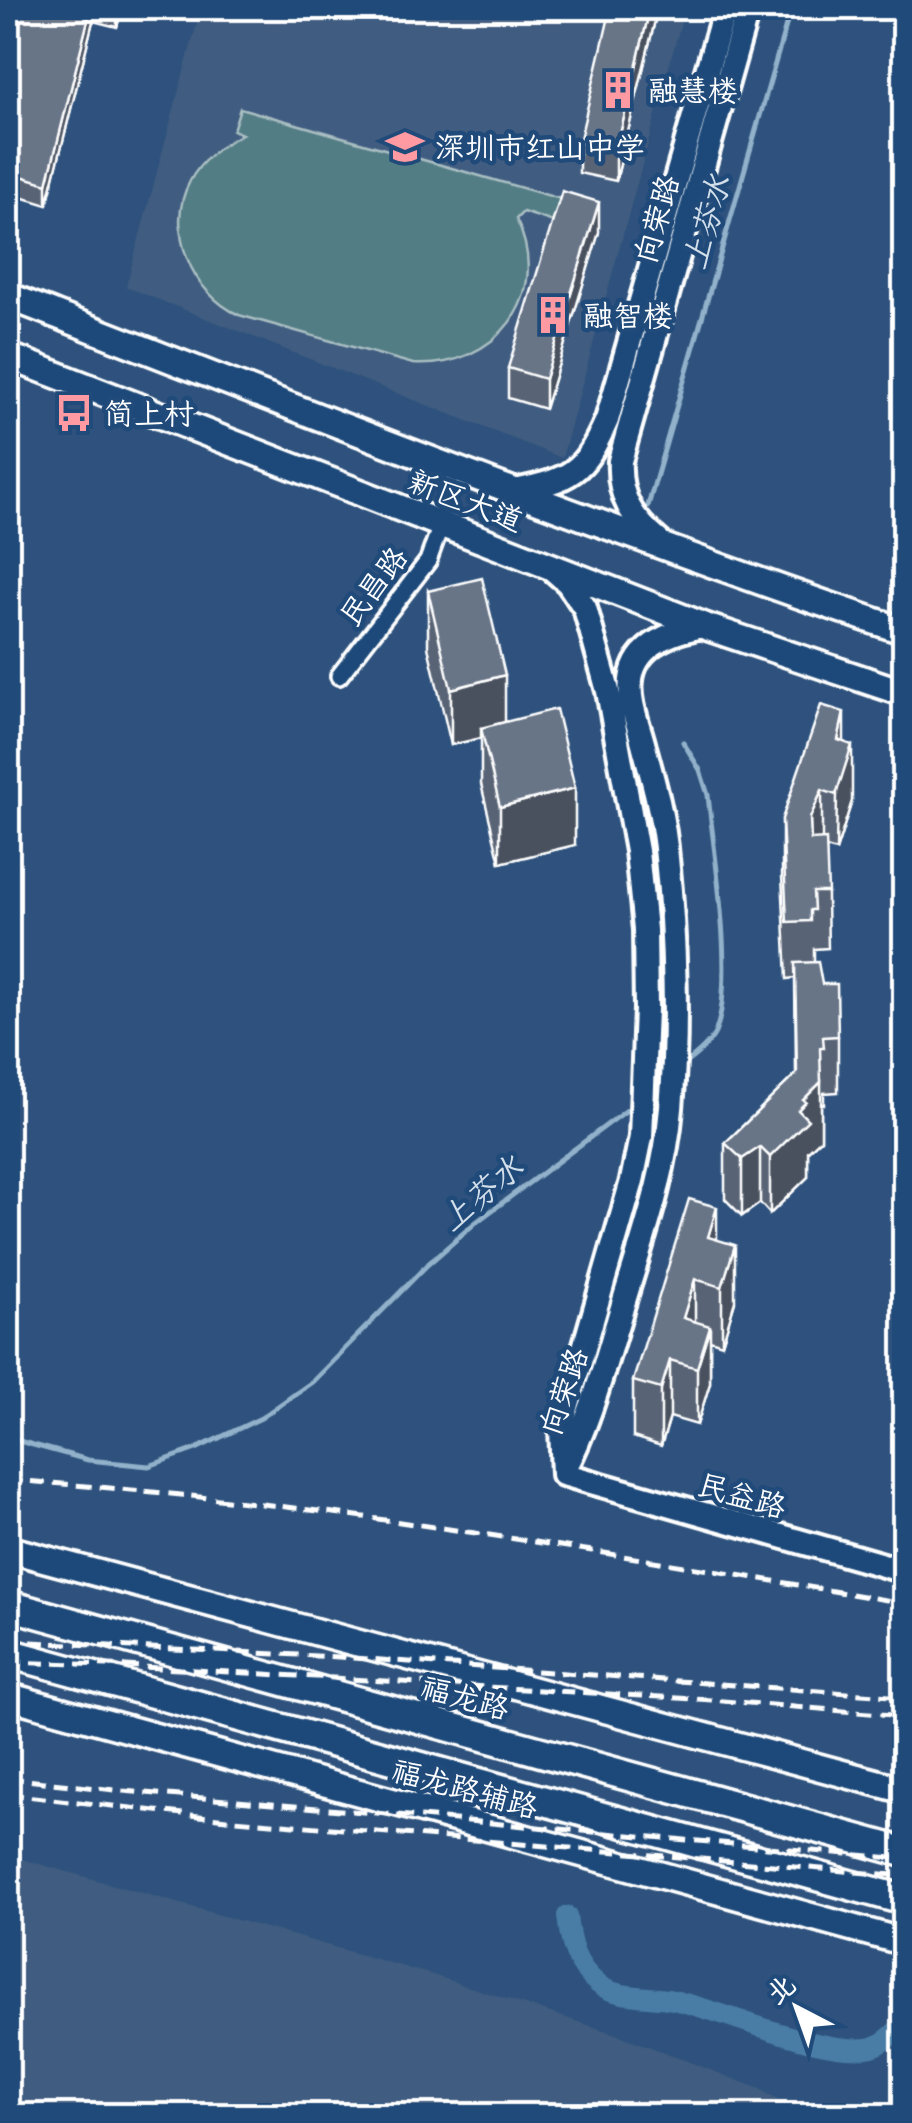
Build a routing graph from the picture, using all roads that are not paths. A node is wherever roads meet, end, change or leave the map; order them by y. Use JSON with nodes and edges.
{"nodes":[{"id":1,"x":725,"y":8,"type":"edge"},
{"id":2,"x":748,"y":8,"type":"edge"},
{"id":3,"x":8,"y":296,"type":"edge"},
{"id":4,"x":8,"y":356,"type":"edge"},
{"id":5,"x":515,"y":491,"type":"junction"},
{"id":6,"x":441,"y":525,"type":"junction"},
{"id":7,"x":667,"y":548,"type":"junction"},
{"id":8,"x":550,"y":568,"type":"junction"},
{"id":9,"x":704,"y":626,"type":"junction"},
{"id":10,"x":904,"y":631,"type":"edge"},
{"id":11,"x":340,"y":676,"type":"dead end"},
{"id":12,"x":904,"y":693,"type":"edge"},
{"id":13,"x":562,"y":1474,"type":"junction"},
{"id":14,"x":8,"y":1549,"type":"edge"},
{"id":15,"x":904,"y":1571,"type":"edge"},
{"id":16,"x":8,"y":1604,"type":"edge"},
{"id":17,"x":8,"y":1653,"type":"edge"},
{"id":18,"x":8,"y":1696,"type":"edge"},
{"id":19,"x":904,"y":1790,"type":"edge"},
{"id":20,"x":904,"y":1852,"type":"edge"},
{"id":21,"x":904,"y":1900,"type":"edge"},
{"id":22,"x":904,"y":1942,"type":"edge"}],
"edges":[{"from":1,"to":5,"type":"main road","name":"向荣路"},
{"from":2,"to":7,"type":"main road","name":"向荣路"},
{"from":3,"to":5,"type":"main road","name":"新区大道"},
{"from":4,"to":6,"type":"main road","name":"新区大道"},
{"from":5,"to":7,"type":"main road","name":"新区大道"},
{"from":6,"to":8,"type":"main road","name":"新区大道"},
{"from":6,"to":11,"type":"street","name":"民昌路"},
{"from":7,"to":10,"type":"main road","name":"新区大道"},
{"from":8,"to":9,"type":"main road","name":"新区大道"},
{"from":8,"to":13,"type":"main road","name":"向荣路"},
{"from":9,"to":12,"type":"main road","name":"新区大道"},
{"from":9,"to":13,"type":"main road","name":"向荣路"},
{"from":13,"to":15,"type":"main road","name":"民益路"},
{"from":14,"to":19,"type":"main road"},
{"from":16,"to":20,"type":"highway","name":"福龙路"},
{"from":17,"to":21,"type":"highway"},
{"from":18,"to":22,"type":"main road","name":"福龙路辅路"}]}
